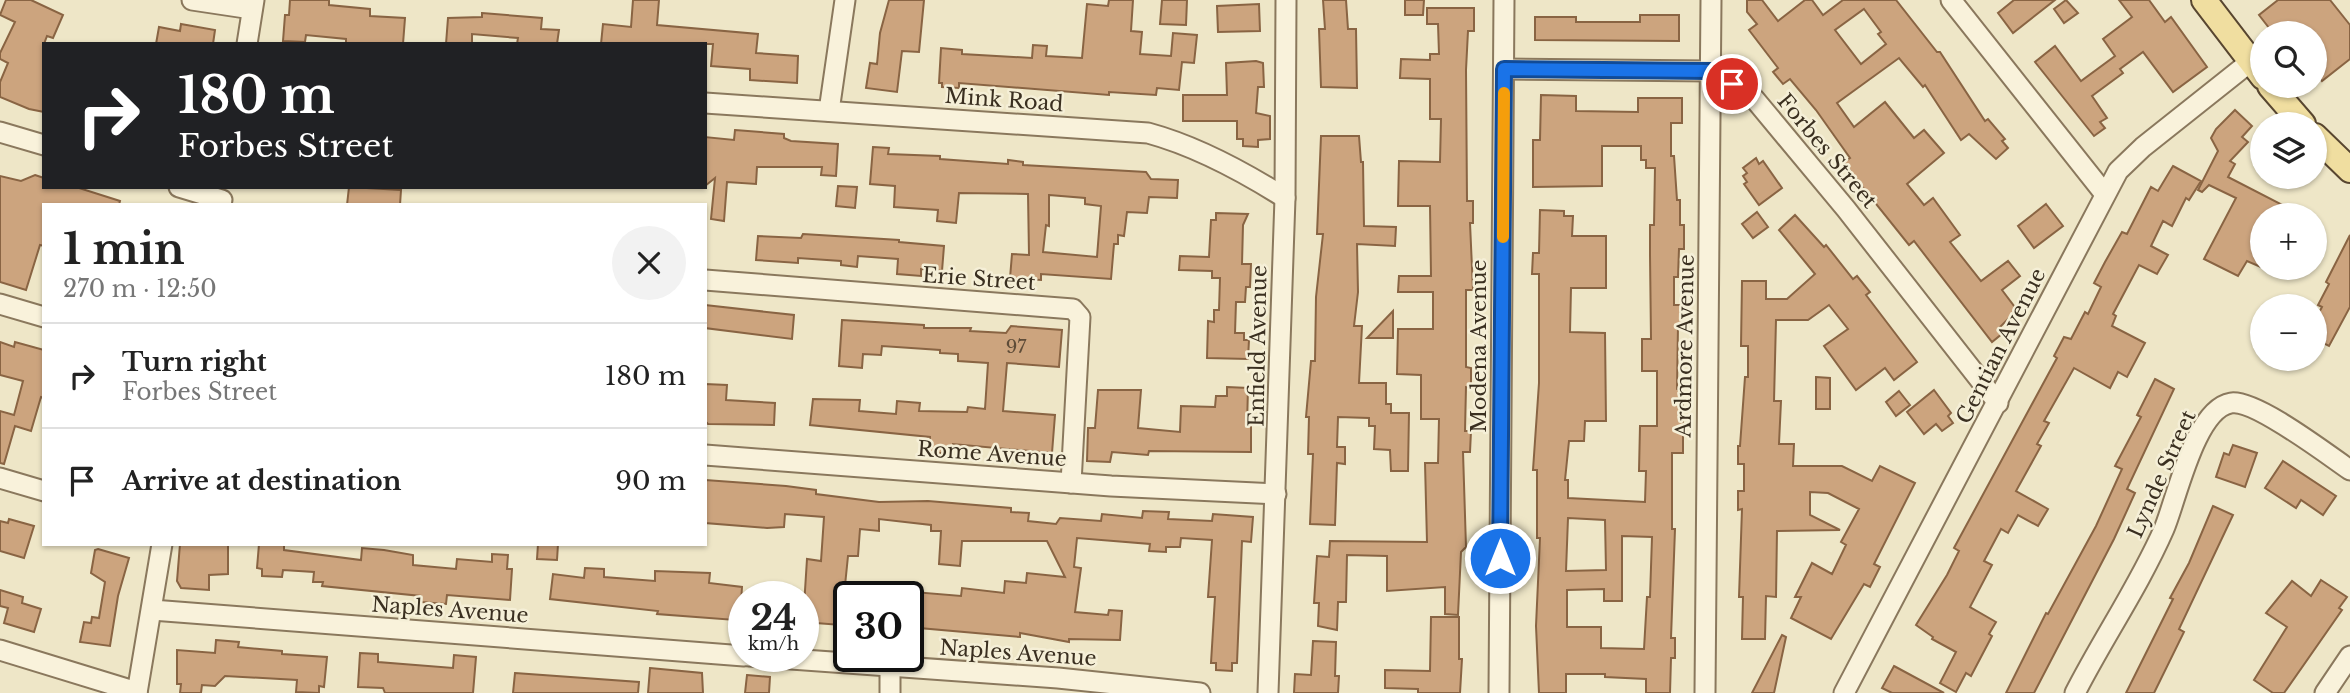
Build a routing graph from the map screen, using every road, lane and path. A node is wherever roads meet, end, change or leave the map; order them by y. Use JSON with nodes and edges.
{"nodes":[{"id":1,"x":192,"y":0,"type":"edge"},
{"id":2,"x":845,"y":0,"type":"edge"},
{"id":3,"x":1286,"y":0,"type":"edge"},
{"id":4,"x":1504,"y":0,"type":"edge"},
{"id":5,"x":1711,"y":0,"type":"edge"},
{"id":6,"x":1951,"y":0,"type":"edge"},
{"id":7,"x":2204,"y":0,"type":"edge"},
{"id":8,"x":253,"y":5,"type":"edge"},
{"id":9,"x":247,"y":42,"type":"edge"},
{"id":10,"x":2250,"y":61,"type":"edge"},
{"id":11,"x":1504,"y":69,"type":"junction"},
{"id":12,"x":1711,"y":71,"type":"junction"},
{"id":13,"x":2250,"y":75,"type":"edge"},
{"id":14,"x":2280,"y":98,"type":"edge"},
{"id":15,"x":707,"y":103,"type":"edge"},
{"id":16,"x":829,"y":111,"type":"junction"},
{"id":17,"x":2293,"y":112,"type":"edge"},
{"id":18,"x":0,"y":132,"type":"edge"},
{"id":19,"x":42,"y":144,"type":"edge"},
{"id":20,"x":2332,"y":147,"type":"edge"},
{"id":21,"x":2350,"y":170,"type":"edge"},
{"id":22,"x":187,"y":189,"type":"edge"},
{"id":23,"x":2104,"y":193,"type":"junction"},
{"id":24,"x":222,"y":198,"type":"edge"},
{"id":25,"x":1286,"y":198,"type":"junction"},
{"id":26,"x":707,"y":280,"type":"edge"},
{"id":27,"x":0,"y":304,"type":"edge"},
{"id":28,"x":42,"y":316,"type":"edge"},
{"id":29,"x":1998,"y":403,"type":"junction"},
{"id":30,"x":707,"y":454,"type":"edge"},
{"id":31,"x":2350,"y":470,"type":"edge"},
{"id":32,"x":0,"y":478,"type":"edge"},
{"id":33,"x":1071,"y":483,"type":"junction"},
{"id":34,"x":42,"y":490,"type":"edge"},
{"id":35,"x":1276,"y":494,"type":"junction"},
{"id":36,"x":162,"y":546,"type":"edge"},
{"id":37,"x":152,"y":610,"type":"junction"},
{"id":38,"x":0,"y":650,"type":"edge"},
{"id":39,"x":728,"y":655,"type":"edge"},
{"id":40,"x":2350,"y":656,"type":"edge"},
{"id":41,"x":924,"y":670,"type":"edge"},
{"id":42,"x":890,"y":672,"type":"edge"},
{"id":43,"x":1058,"y":685,"type":"edge"},
{"id":44,"x":137,"y":692,"type":"edge"},
{"id":45,"x":890,"y":693,"type":"edge"},
{"id":46,"x":1200,"y":693,"type":"edge"},
{"id":47,"x":1268,"y":693,"type":"edge"},
{"id":48,"x":1499,"y":693,"type":"edge"},
{"id":49,"x":1704,"y":693,"type":"edge"},
{"id":50,"x":1844,"y":693,"type":"edge"},
{"id":51,"x":2075,"y":693,"type":"edge"},
{"id":52,"x":2325,"y":693,"type":"edge"}],
"edges":[{"from":1,"to":8,"type":"street"},
{"from":2,"to":16,"type":"street"},
{"from":3,"to":25,"type":"street","name":"Enfield Avenue"},
{"from":4,"to":11,"type":"street","name":"Modena Avenue"},
{"from":5,"to":12,"type":"street","name":"Ardmore Avenue"},
{"from":6,"to":23,"type":"street"},
{"from":7,"to":10,"type":"main road"},
{"from":8,"to":9,"type":"street"},
{"from":11,"to":12,"type":"street"},
{"from":11,"to":48,"type":"street","name":"Modena Avenue"},
{"from":12,"to":29,"type":"street","name":"Forbes Street"},
{"from":12,"to":49,"type":"street","name":"Ardmore Avenue"},
{"from":13,"to":23,"type":"street","name":"Gentian Avenue"},
{"from":14,"to":17,"type":"main road"},
{"from":15,"to":16,"type":"street","name":"Mink Road"},
{"from":16,"to":25,"type":"street","name":"Mink Road"},
{"from":18,"to":19,"type":"street"},
{"from":20,"to":21,"type":"main road"},
{"from":22,"to":24,"type":"street"},
{"from":23,"to":29,"type":"street","name":"Gentian Avenue"},
{"from":25,"to":35,"type":"street","name":"Enfield Avenue"},
{"from":26,"to":33,"type":"street","name":"Erie Street"},
{"from":27,"to":28,"type":"street"},
{"from":29,"to":50,"type":"street","name":"Gentian Avenue"},
{"from":30,"to":33,"type":"street","name":"Rome Avenue"},
{"from":31,"to":51,"type":"street","name":"Lynde Street"},
{"from":32,"to":34,"type":"street"},
{"from":33,"to":35,"type":"street","name":"Rome Avenue"},
{"from":35,"to":47,"type":"street","name":"Enfield Avenue"},
{"from":36,"to":37,"type":"street"},
{"from":37,"to":39,"type":"street","name":"Naples Avenue"},
{"from":37,"to":44,"type":"street"},
{"from":38,"to":44,"type":"street"},
{"from":40,"to":52,"type":"street"},
{"from":41,"to":43,"type":"street","name":"Naples Avenue"},
{"from":42,"to":45,"type":"street"},
{"from":43,"to":46,"type":"street","name":"Naples Avenue"}]}
